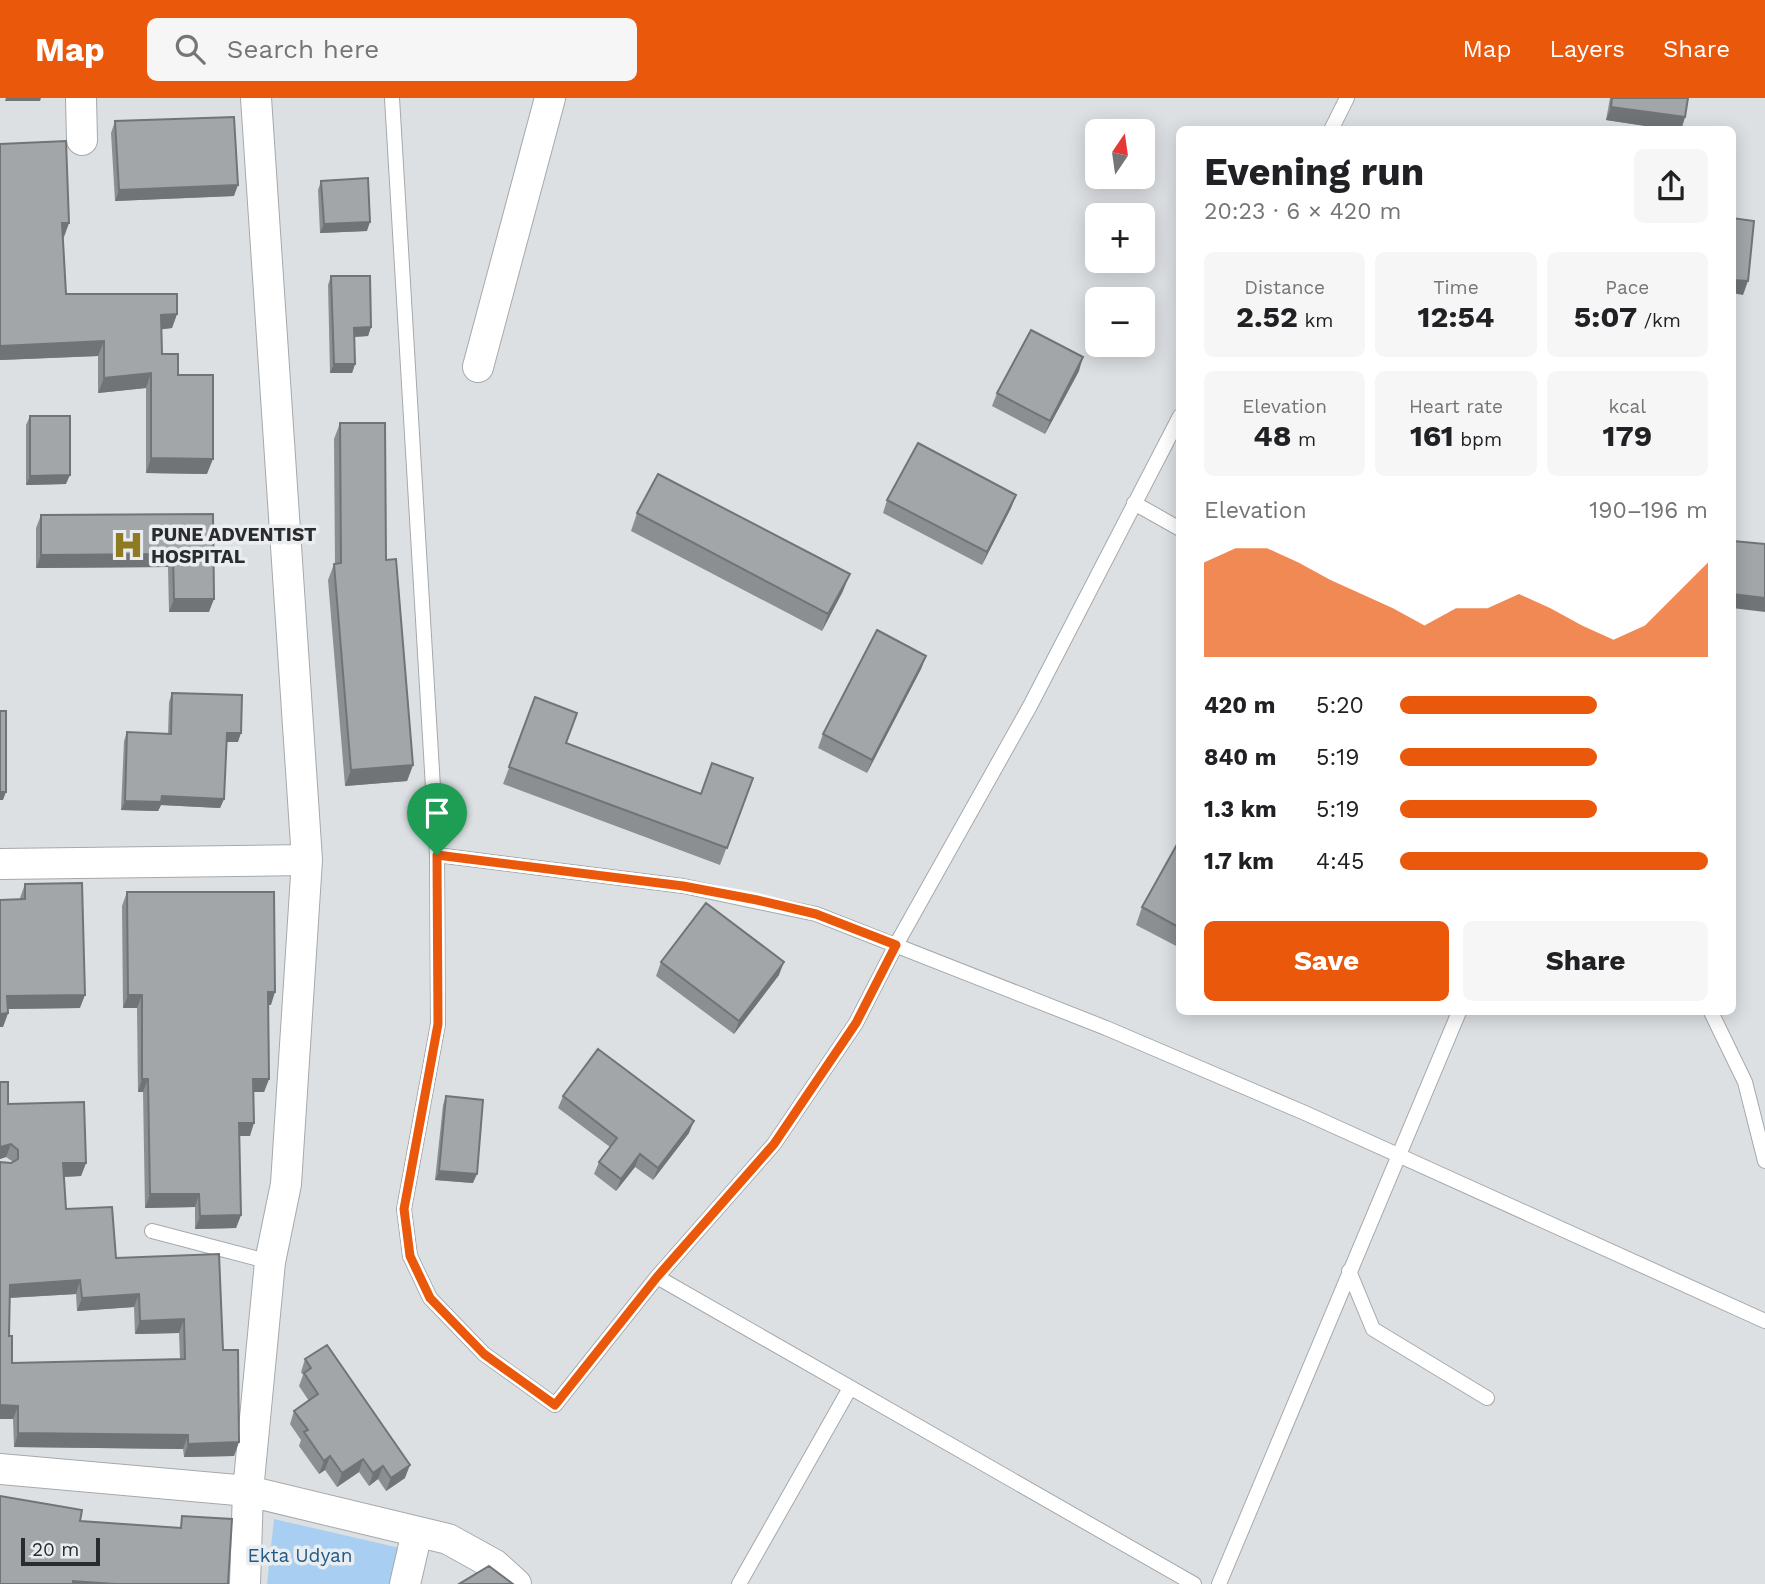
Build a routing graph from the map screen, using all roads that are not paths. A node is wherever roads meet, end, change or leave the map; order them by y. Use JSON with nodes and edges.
{"nodes":[{"id":1,"x":80,"y":98,"type":"edge"},
{"id":2,"x":256,"y":98,"type":"edge"},
{"id":3,"x":391,"y":98,"type":"edge"},
{"id":4,"x":550,"y":98,"type":"edge"},
{"id":5,"x":1347,"y":98,"type":"edge"},
{"id":6,"x":1333,"y":126,"type":"edge"},
{"id":7,"x":82,"y":141,"type":"dead end"},
{"id":8,"x":478,"y":367,"type":"dead end"},
{"id":9,"x":1176,"y":424,"type":"edge"},
{"id":10,"x":1134,"y":503,"type":"junction"},
{"id":11,"x":1176,"y":527,"type":"edge"},
{"id":12,"x":437,"y":855,"type":"junction"},
{"id":13,"x":307,"y":860,"type":"junction"},
{"id":14,"x":0,"y":864,"type":"edge"},
{"id":15,"x":896,"y":945,"type":"junction"},
{"id":16,"x":1458,"y":1015,"type":"edge"},
{"id":17,"x":1712,"y":1015,"type":"edge"},
{"id":18,"x":1397,"y":1154,"type":"junction"},
{"id":19,"x":1765,"y":1161,"type":"edge"},
{"id":20,"x":152,"y":1231,"type":"dead end"},
{"id":21,"x":271,"y":1262,"type":"junction"},
{"id":22,"x":1349,"y":1271,"type":"junction"},
{"id":23,"x":657,"y":1277,"type":"junction"},
{"id":24,"x":1765,"y":1321,"type":"edge"},
{"id":25,"x":850,"y":1388,"type":"junction"},
{"id":26,"x":1487,"y":1398,"type":"dead end"},
{"id":27,"x":0,"y":1469,"type":"edge"},
{"id":28,"x":248,"y":1491,"type":"junction"},
{"id":29,"x":417,"y":1532,"type":"junction"},
{"id":30,"x":245,"y":1584,"type":"edge"},
{"id":31,"x":405,"y":1584,"type":"edge"},
{"id":32,"x":516,"y":1584,"type":"edge"},
{"id":33,"x":739,"y":1584,"type":"edge"},
{"id":34,"x":1194,"y":1584,"type":"edge"},
{"id":35,"x":1219,"y":1584,"type":"edge"}],
"edges":[{"from":1,"to":7,"type":"street"},
{"from":2,"to":13,"type":"street"},
{"from":3,"to":12,"type":"lane"},
{"from":4,"to":8,"type":"street"},
{"from":5,"to":6,"type":"lane"},
{"from":9,"to":10,"type":"lane"},
{"from":10,"to":11,"type":"lane"},
{"from":10,"to":15,"type":"lane"},
{"from":12,"to":15,"type":"lane"},
{"from":12,"to":23,"type":"lane"},
{"from":13,"to":14,"type":"street"},
{"from":13,"to":21,"type":"street"},
{"from":15,"to":18,"type":"lane"},
{"from":15,"to":23,"type":"lane"},
{"from":16,"to":18,"type":"lane"},
{"from":17,"to":19,"type":"lane"},
{"from":18,"to":22,"type":"lane"},
{"from":18,"to":24,"type":"lane"},
{"from":20,"to":21,"type":"lane"},
{"from":21,"to":28,"type":"street"},
{"from":22,"to":26,"type":"lane"},
{"from":22,"to":35,"type":"lane"},
{"from":23,"to":25,"type":"lane"},
{"from":25,"to":33,"type":"lane"},
{"from":25,"to":34,"type":"lane"},
{"from":27,"to":28,"type":"street"},
{"from":28,"to":29,"type":"street"},
{"from":28,"to":30,"type":"street"},
{"from":29,"to":31,"type":"street"},
{"from":29,"to":32,"type":"street"}]}
